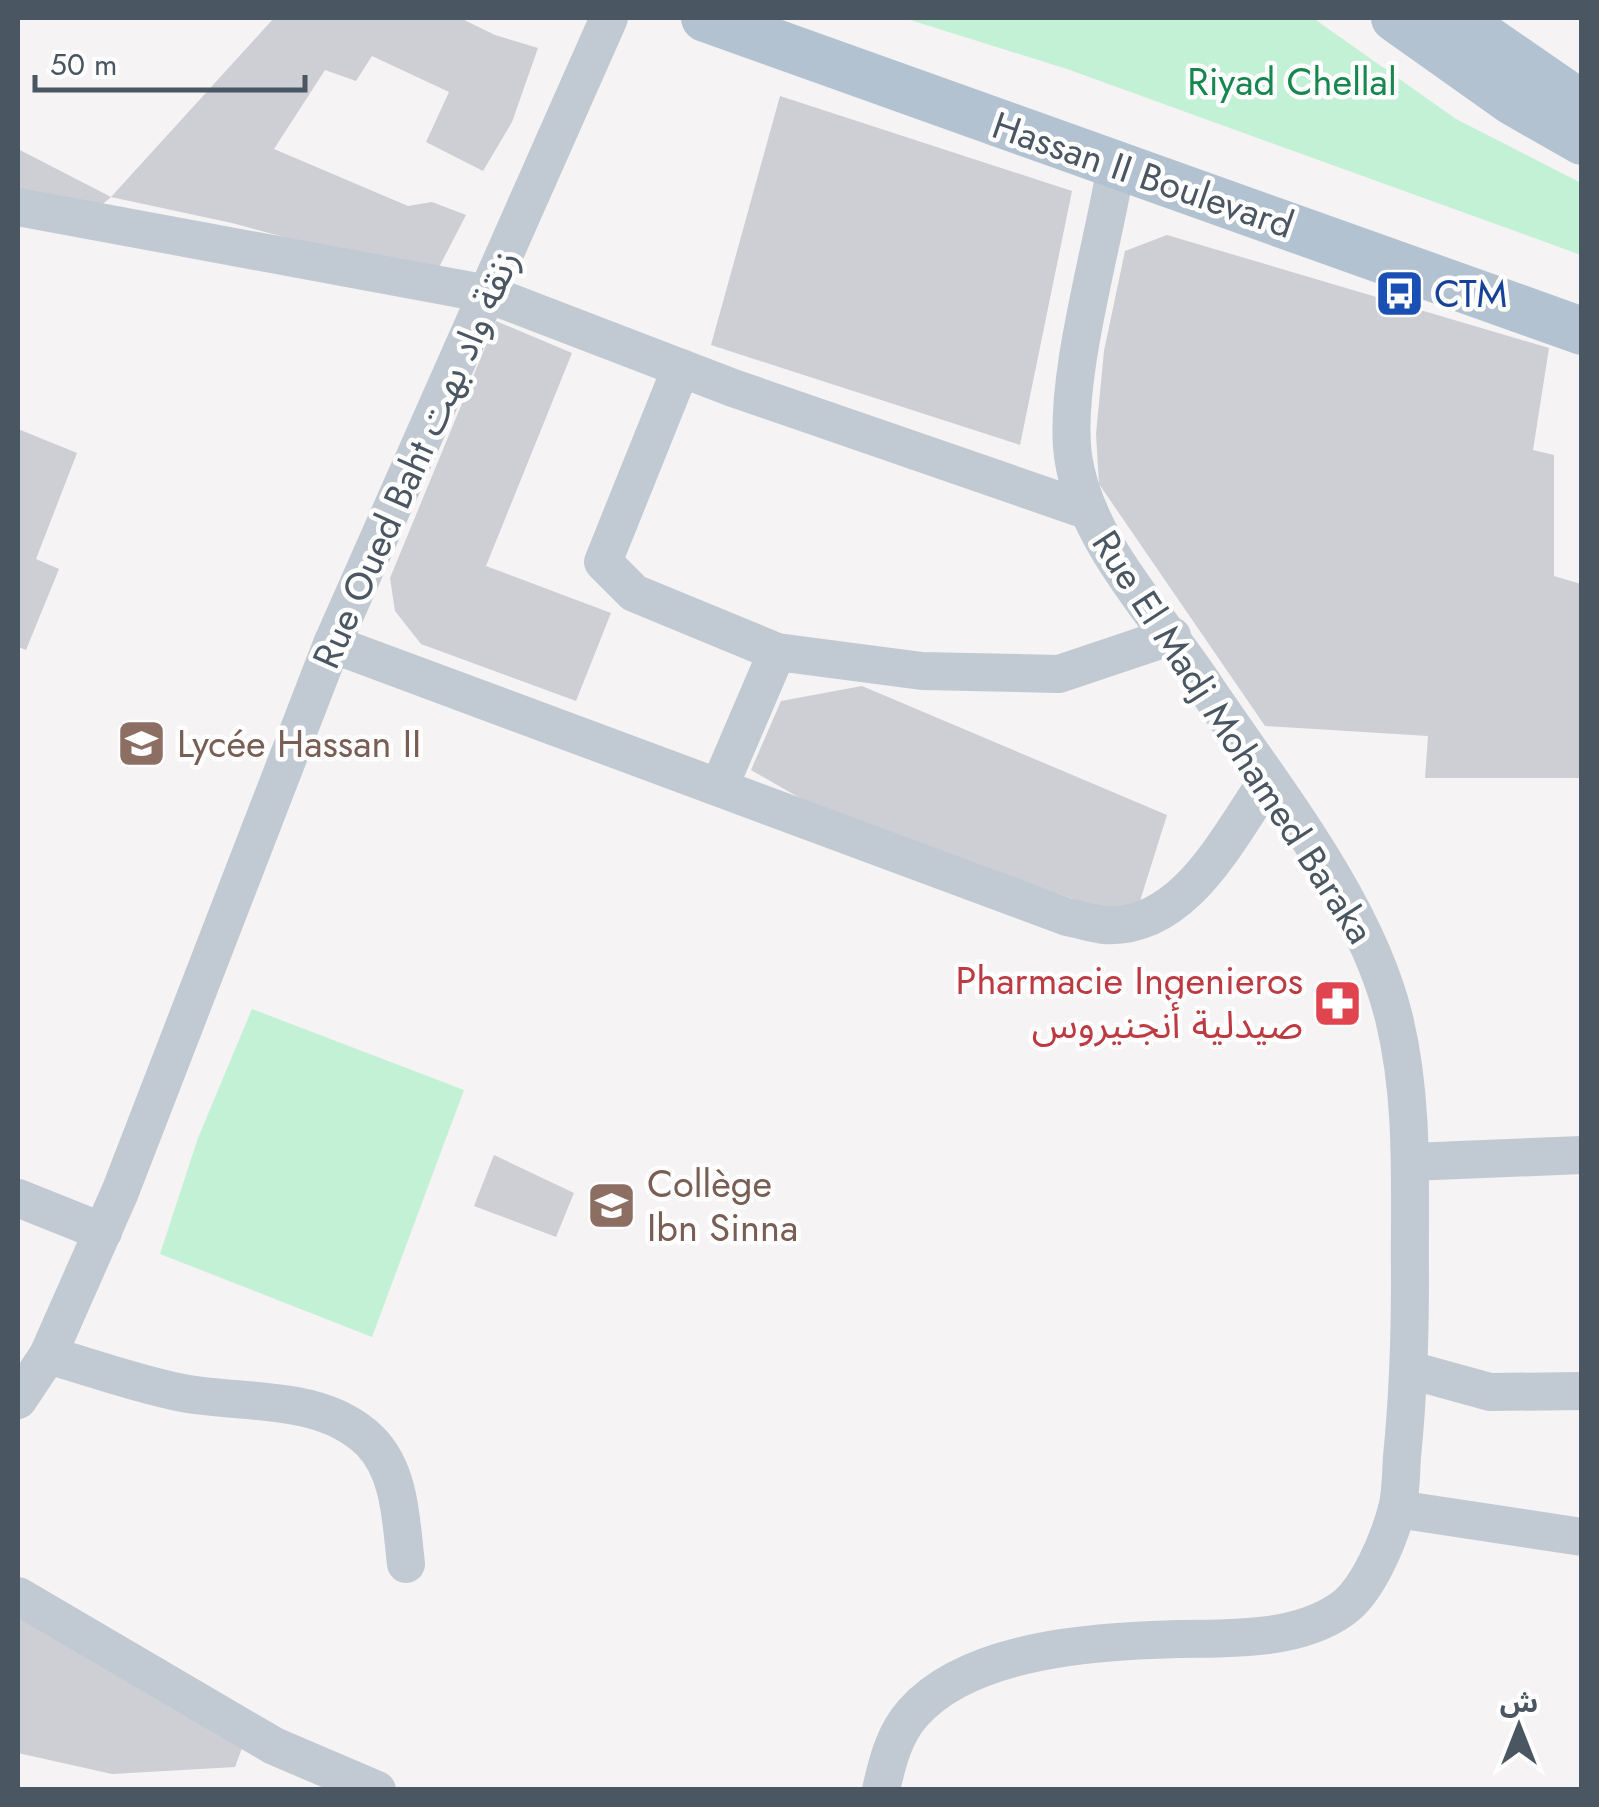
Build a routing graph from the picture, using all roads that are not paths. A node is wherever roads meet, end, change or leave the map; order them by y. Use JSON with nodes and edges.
{"nodes":[{"id":1,"x":609,"y":18,"type":"edge"},
{"id":2,"x":705,"y":18,"type":"edge"},
{"id":3,"x":1395,"y":18,"type":"edge"},
{"id":4,"x":1456,"y":18,"type":"edge"},
{"id":5,"x":1582,"y":105,"type":"edge"},
{"id":6,"x":1582,"y":141,"type":"edge"},
{"id":7,"x":1116,"y":166,"type":"junction"},
{"id":8,"x":18,"y":207,"type":"edge"},
{"id":9,"x":488,"y":294,"type":"junction"},
{"id":10,"x":1582,"y":330,"type":"edge"},
{"id":11,"x":681,"y":368,"type":"junction"},
{"id":12,"x":1089,"y":511,"type":"junction"},
{"id":13,"x":1172,"y":636,"type":"junction"},
{"id":14,"x":332,"y":644,"type":"junction"},
{"id":15,"x":777,"y":652,"type":"junction"},
{"id":16,"x":1268,"y":780,"type":"junction"},
{"id":17,"x":716,"y":784,"type":"junction"},
{"id":18,"x":1582,"y":1155,"type":"edge"},
{"id":19,"x":1412,"y":1162,"type":"junction"},
{"id":20,"x":18,"y":1198,"type":"edge"},
{"id":21,"x":102,"y":1232,"type":"junction"},
{"id":22,"x":48,"y":1354,"type":"junction"},
{"id":23,"x":1410,"y":1370,"type":"junction"},
{"id":24,"x":1582,"y":1391,"type":"edge"},
{"id":25,"x":18,"y":1400,"type":"edge"},
{"id":26,"x":1397,"y":1509,"type":"junction"},
{"id":27,"x":1582,"y":1538,"type":"edge"},
{"id":28,"x":406,"y":1564,"type":"dead end"},
{"id":29,"x":18,"y":1596,"type":"edge"},
{"id":30,"x":377,"y":1790,"type":"edge"},
{"id":31,"x":880,"y":1790,"type":"edge"}],
"edges":[{"from":1,"to":9,"type":"street","name":"Rue Oued Baht زنقة واد بهت"},
{"from":2,"to":7,"type":"main road","name":"Hassan II Boulevard"},
{"from":3,"to":6,"type":"main road"},
{"from":4,"to":5,"type":"main road"},
{"from":7,"to":10,"type":"main road","name":"Hassan II Boulevard"},
{"from":7,"to":12,"type":"street","name":"Rue El Madj Mohamed Baraka"},
{"from":8,"to":9,"type":"street"},
{"from":9,"to":11,"type":"street"},
{"from":9,"to":14,"type":"street","name":"Rue Oued Baht زنقة واد بهت"},
{"from":11,"to":12,"type":"street"},
{"from":11,"to":15,"type":"street"},
{"from":12,"to":13,"type":"street","name":"Rue El Madj Mohamed Baraka"},
{"from":13,"to":15,"type":"street"},
{"from":13,"to":16,"type":"street","name":"Rue El Madj Mohamed Baraka"},
{"from":14,"to":17,"type":"street"},
{"from":14,"to":21,"type":"street","name":"Rue Oued Baht زنقة واد بهت"},
{"from":15,"to":17,"type":"street"},
{"from":16,"to":17,"type":"street"},
{"from":16,"to":19,"type":"street","name":"Rue El Madj Mohamed Baraka"},
{"from":18,"to":19,"type":"street"},
{"from":19,"to":23,"type":"street","name":"Rue El Madj Mohamed Baraka"},
{"from":20,"to":21,"type":"street"},
{"from":21,"to":22,"type":"street","name":"Rue Oued Baht زنقة واد بهت"},
{"from":22,"to":25,"type":"street","name":"Rue Oued Baht زنقة واد بهت"},
{"from":22,"to":28,"type":"street"},
{"from":23,"to":24,"type":"street"},
{"from":23,"to":26,"type":"street","name":"Rue El Madj Mohamed Baraka"},
{"from":26,"to":27,"type":"street"},
{"from":26,"to":31,"type":"street","name":"Rue El Madj Mohamed Baraka"},
{"from":29,"to":30,"type":"street"}]}
